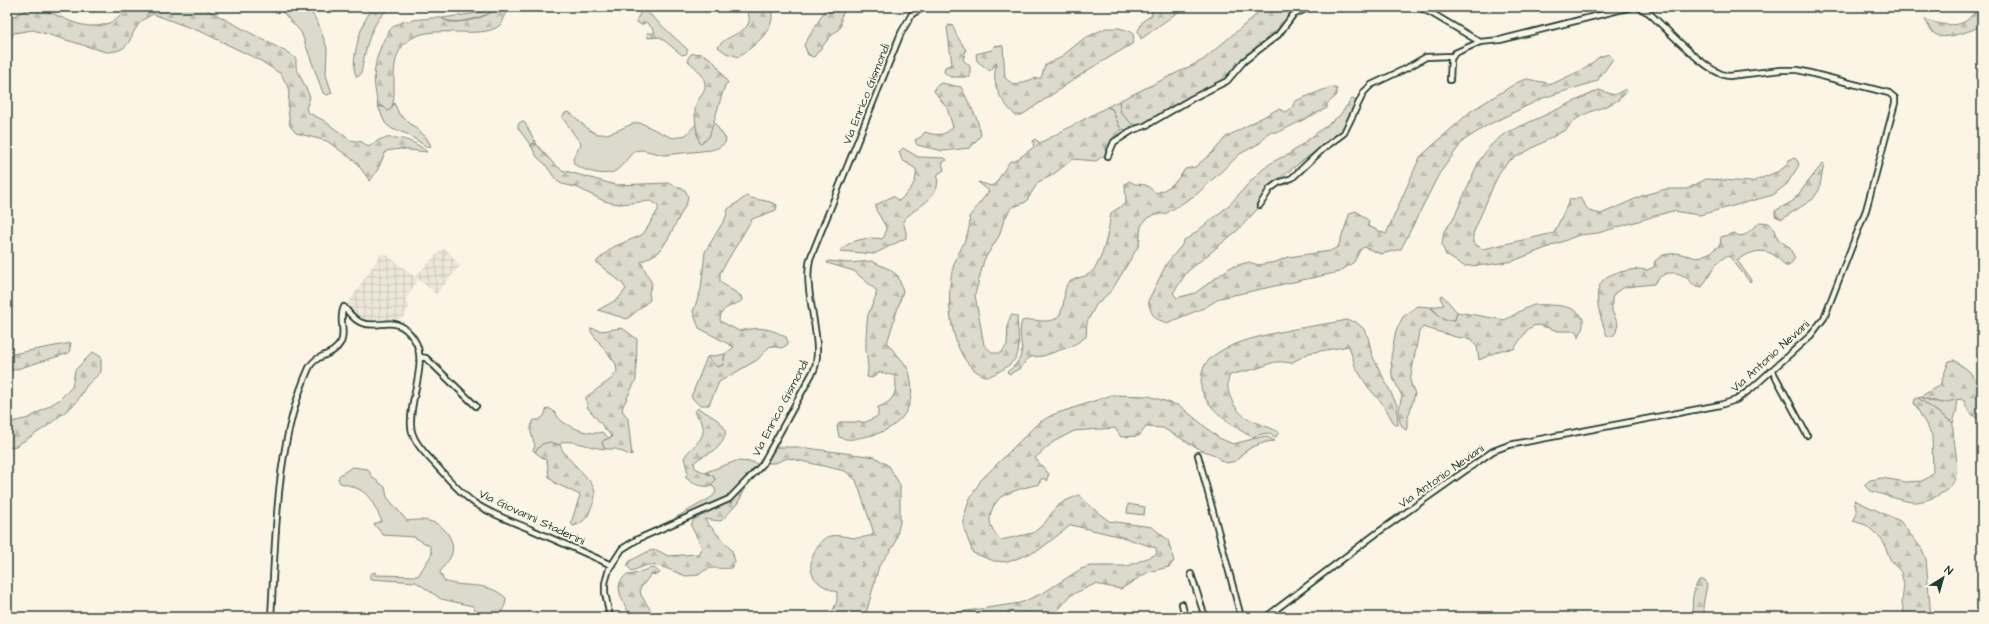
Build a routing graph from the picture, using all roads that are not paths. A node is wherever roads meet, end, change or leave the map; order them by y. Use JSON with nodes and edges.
{"nodes":[{"id":1,"x":924,"y":7,"type":"edge"},
{"id":2,"x":1310,"y":7,"type":"edge"},
{"id":3,"x":1418,"y":7,"type":"edge"},
{"id":4,"x":1631,"y":7,"type":"edge"},
{"id":5,"x":1638,"y":7,"type":"edge"},
{"id":6,"x":1480,"y":42,"type":"junction"},
{"id":7,"x":1452,"y":56,"type":"junction"},
{"id":8,"x":1450,"y":80,"type":"dead end"},
{"id":9,"x":1108,"y":156,"type":"dead end"},
{"id":10,"x":1260,"y":205,"type":"dead end"},
{"id":11,"x":420,"y":358,"type":"junction"},
{"id":12,"x":1772,"y":370,"type":"junction"},
{"id":13,"x":476,"y":406,"type":"dead end"},
{"id":14,"x":1807,"y":435,"type":"dead end"},
{"id":15,"x":1198,"y":455,"type":"dead end"},
{"id":16,"x":611,"y":565,"type":"junction"},
{"id":17,"x":1191,"y":574,"type":"dead end"},
{"id":18,"x":1182,"y":604,"type":"dead end"},
{"id":19,"x":271,"y":617,"type":"edge"},
{"id":20,"x":610,"y":617,"type":"edge"},
{"id":21,"x":1185,"y":617,"type":"edge"},
{"id":22,"x":1205,"y":617,"type":"edge"},
{"id":23,"x":1241,"y":617,"type":"edge"},
{"id":24,"x":1266,"y":617,"type":"edge"}],
"edges":[{"from":1,"to":16,"type":"street","name":"Via Enrico Gismondi"},
{"from":2,"to":9,"type":"street"},
{"from":3,"to":6,"type":"street"},
{"from":4,"to":6,"type":"street"},
{"from":5,"to":12,"type":"street","name":"Via Antonio Neviani"},
{"from":6,"to":7,"type":"street"},
{"from":7,"to":8,"type":"street"},
{"from":7,"to":10,"type":"street"},
{"from":11,"to":13,"type":"street"},
{"from":11,"to":16,"type":"street","name":"Via Giovanni Staderini"},
{"from":11,"to":19,"type":"street","name":"Via Giovanni Staderini"},
{"from":12,"to":14,"type":"street"},
{"from":12,"to":24,"type":"street","name":"Via Antonio Neviani"},
{"from":15,"to":23,"type":"street"},
{"from":16,"to":20,"type":"street","name":"Via Enrico Gismondi"},
{"from":17,"to":22,"type":"street"},
{"from":18,"to":21,"type":"street"}]}
